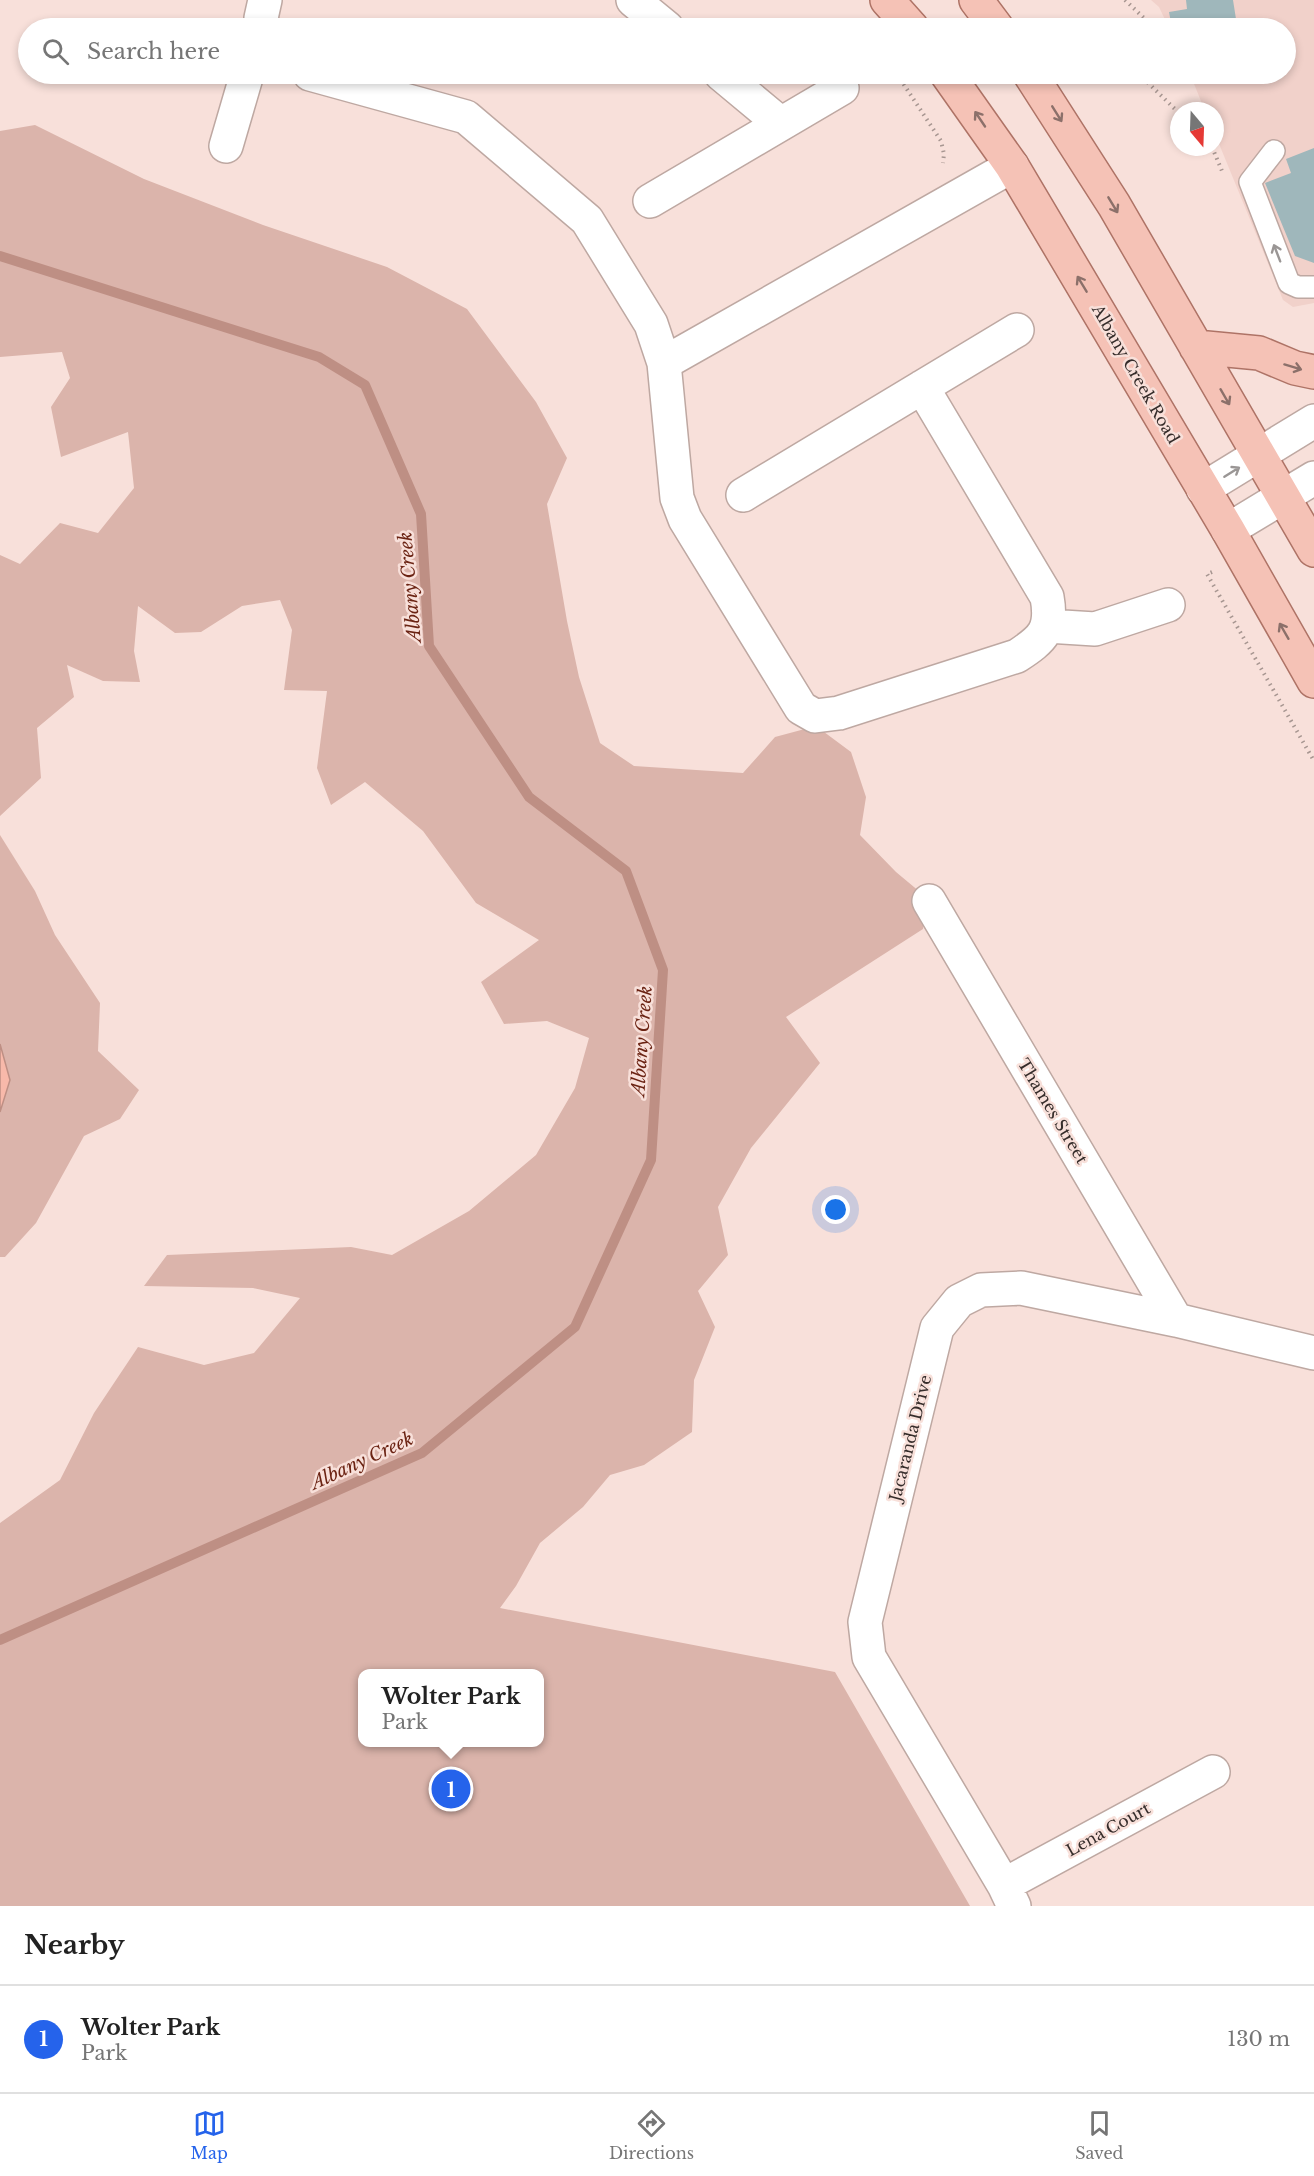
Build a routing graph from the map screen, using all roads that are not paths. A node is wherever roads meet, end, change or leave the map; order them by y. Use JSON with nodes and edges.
{"nodes":[{"id":1,"x":265,"y":0,"type":"edge"},
{"id":2,"x":633,"y":0,"type":"edge"},
{"id":3,"x":887,"y":0,"type":"edge"},
{"id":4,"x":976,"y":0,"type":"edge"},
{"id":5,"x":261,"y":18,"type":"edge"},
{"id":6,"x":655,"y":18,"type":"edge"},
{"id":7,"x":903,"y":18,"type":"edge"},
{"id":8,"x":990,"y":18,"type":"edge"},
{"id":9,"x":244,"y":84,"type":"edge"},
{"id":10,"x":346,"y":84,"type":"edge"},
{"id":11,"x":733,"y":84,"type":"edge"},
{"id":12,"x":954,"y":84,"type":"edge"},
{"id":13,"x":1036,"y":84,"type":"edge"},
{"id":14,"x":842,"y":88,"type":"dead end"},
{"id":15,"x":781,"y":124,"type":"junction"},
{"id":16,"x":226,"y":146,"type":"dead end"},
{"id":17,"x":1274,"y":151,"type":"dead end"},
{"id":18,"x":1012,"y":166,"type":"junction"},
{"id":19,"x":650,"y":201,"type":"dead end"},
{"id":20,"x":1314,"y":287,"type":"edge"},
{"id":21,"x":1017,"y":330,"type":"dead end"},
{"id":22,"x":1196,"y":346,"type":"junction"},
{"id":23,"x":664,"y":363,"type":"junction"},
{"id":24,"x":1314,"y":372,"type":"edge"},
{"id":25,"x":922,"y":387,"type":"junction"},
{"id":26,"x":1314,"y":421,"type":"edge"},
{"id":27,"x":1260,"y":454,"type":"junction"},
{"id":28,"x":1314,"y":478,"type":"edge"},
{"id":29,"x":1203,"y":489,"type":"junction"},
{"id":30,"x":743,"y":495,"type":"dead end"},
{"id":31,"x":1284,"y":497,"type":"junction"},
{"id":32,"x":1228,"y":530,"type":"junction"},
{"id":33,"x":1314,"y":550,"type":"edge"},
{"id":34,"x":1168,"y":605,"type":"dead end"},
{"id":35,"x":1047,"y":626,"type":"junction"},
{"id":36,"x":1314,"y":681,"type":"edge"},
{"id":37,"x":929,"y":901,"type":"dead end"},
{"id":38,"x":1176,"y":1320,"type":"junction"},
{"id":39,"x":1314,"y":1353,"type":"edge"},
{"id":40,"x":1213,"y":1772,"type":"dead end"},
{"id":41,"x":1009,"y":1896,"type":"edge"}],
"edges":[{"from":1,"to":5,"type":"street"},
{"from":2,"to":6,"type":"street"},
{"from":3,"to":7,"type":"main road"},
{"from":4,"to":8,"type":"main road"},
{"from":9,"to":16,"type":"street"},
{"from":10,"to":23,"type":"street"},
{"from":11,"to":15,"type":"street"},
{"from":18,"to":12,"type":"main road","name":"Albany Creek Road","one_way":true},
{"from":13,"to":22,"type":"main road","one_way":true},
{"from":14,"to":15,"type":"street"},
{"from":15,"to":19,"type":"street"},
{"from":20,"to":17,"type":"lane","one_way":true},
{"from":18,"to":23,"type":"street"},
{"from":29,"to":18,"type":"main road","name":"Albany Creek Road","one_way":true},
{"from":21,"to":25,"type":"street"},
{"from":22,"to":24,"type":"main road","one_way":true},
{"from":22,"to":27,"type":"main road","one_way":true},
{"from":23,"to":35,"type":"street"},
{"from":25,"to":30,"type":"street"},
{"from":25,"to":35,"type":"street"},
{"from":26,"to":27,"type":"street"},
{"from":29,"to":27,"type":"street","one_way":true},
{"from":27,"to":31,"type":"main road"},
{"from":28,"to":31,"type":"street"},
{"from":29,"to":32,"type":"main road","name":"Albany Creek Road"},
{"from":31,"to":32,"type":"street"},
{"from":31,"to":33,"type":"main road"},
{"from":36,"to":32,"type":"main road","name":"Albany Creek Road","one_way":true},
{"from":34,"to":35,"type":"street"},
{"from":37,"to":38,"type":"street","name":"Thames Street"},
{"from":38,"to":39,"type":"street","name":"Jacaranda Drive"},
{"from":38,"to":41,"type":"street","name":"Jacaranda Drive"},
{"from":40,"to":41,"type":"street","name":"Lena Court"}]}
